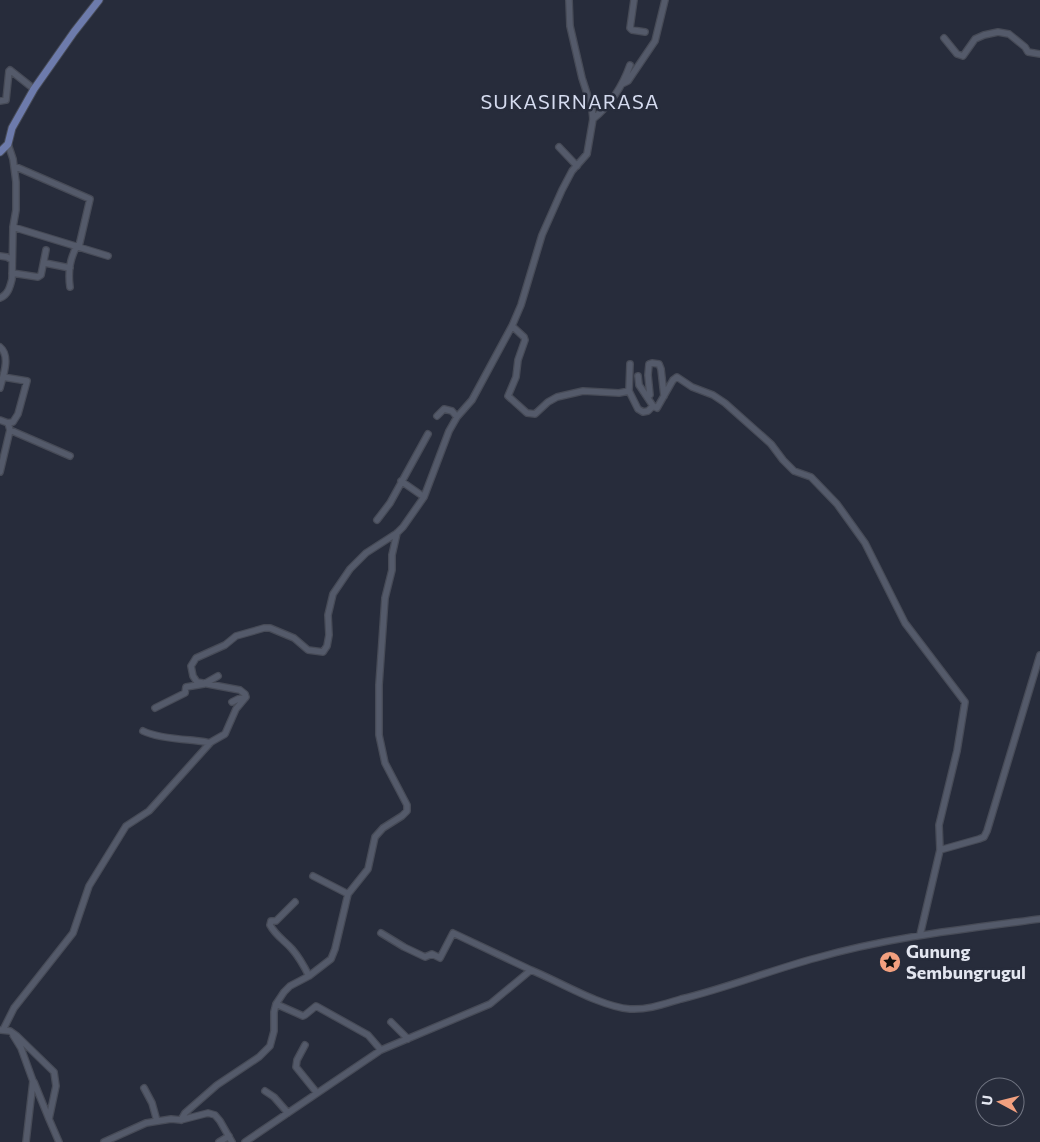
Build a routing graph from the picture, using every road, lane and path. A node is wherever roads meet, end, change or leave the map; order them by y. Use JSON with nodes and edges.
{"nodes":[{"id":1,"x":99,"y":0,"type":"edge"},
{"id":2,"x":569,"y":0,"type":"edge"},
{"id":3,"x":634,"y":0,"type":"edge"},
{"id":4,"x":665,"y":0,"type":"edge"},
{"id":5,"x":644,"y":32,"type":"dead end"},
{"id":6,"x":944,"y":38,"type":"dead end"},
{"id":7,"x":1040,"y":54,"type":"edge"},
{"id":8,"x":630,"y":65,"type":"dead end"},
{"id":9,"x":622,"y":84,"type":"junction"},
{"id":10,"x":34,"y":89,"type":"junction"},
{"id":11,"x":0,"y":101,"type":"edge"},
{"id":12,"x":592,"y":119,"type":"junction"},
{"id":13,"x":8,"y":144,"type":"junction"},
{"id":14,"x":558,"y":147,"type":"dead end"},
{"id":15,"x":0,"y":152,"type":"edge"},
{"id":16,"x":14,"y":166,"type":"junction"},
{"id":17,"x":577,"y":166,"type":"junction"},
{"id":18,"x":14,"y":227,"type":"junction"},
{"id":19,"x":78,"y":246,"type":"junction"},
{"id":20,"x":46,"y":250,"type":"dead end"},
{"id":21,"x":0,"y":256,"type":"edge"},
{"id":22,"x":108,"y":256,"type":"dead end"},
{"id":23,"x":12,"y":260,"type":"junction"},
{"id":24,"x":44,"y":263,"type":"junction"},
{"id":25,"x":70,"y":268,"type":"junction"},
{"id":26,"x":12,"y":273,"type":"junction"},
{"id":27,"x":70,"y":287,"type":"dead end"},
{"id":28,"x":0,"y":298,"type":"edge"},
{"id":29,"x":512,"y":326,"type":"junction"},
{"id":30,"x":0,"y":347,"type":"edge"},
{"id":31,"x":630,"y":364,"type":"dead end"},
{"id":32,"x":638,"y":376,"type":"dead end"},
{"id":33,"x":3,"y":377,"type":"junction"},
{"id":34,"x":0,"y":388,"type":"edge"},
{"id":35,"x":629,"y":391,"type":"junction"},
{"id":36,"x":647,"y":396,"type":"junction"},
{"id":37,"x":664,"y":397,"type":"junction"},
{"id":38,"x":653,"y":406,"type":"junction"},
{"id":39,"x":437,"y":416,"type":"dead end"},
{"id":40,"x":457,"y":417,"type":"junction"},
{"id":41,"x":0,"y":420,"type":"edge"},
{"id":42,"x":8,"y":423,"type":"junction"},
{"id":43,"x":10,"y":430,"type":"junction"},
{"id":44,"x":428,"y":434,"type":"dead end"},
{"id":45,"x":2,"y":456,"type":"edge"},
{"id":46,"x":70,"y":456,"type":"dead end"},
{"id":47,"x":0,"y":472,"type":"edge"},
{"id":48,"x":402,"y":481,"type":"junction"},
{"id":49,"x":424,"y":497,"type":"junction"},
{"id":50,"x":377,"y":520,"type":"dead end"},
{"id":51,"x":397,"y":533,"type":"junction"},
{"id":52,"x":1040,"y":654,"type":"edge"},
{"id":53,"x":218,"y":676,"type":"dead end"},
{"id":54,"x":204,"y":684,"type":"junction"},
{"id":55,"x":245,"y":698,"type":"junction"},
{"id":56,"x":232,"y":702,"type":"dead end"},
{"id":57,"x":155,"y":708,"type":"dead end"},
{"id":58,"x":143,"y":731,"type":"dead end"},
{"id":59,"x":210,"y":743,"type":"junction"},
{"id":60,"x":940,"y":850,"type":"junction"},
{"id":61,"x":313,"y":876,"type":"dead end"},
{"id":62,"x":348,"y":894,"type":"junction"},
{"id":63,"x":295,"y":902,"type":"dead end"},
{"id":64,"x":1040,"y":920,"type":"edge"},
{"id":65,"x":381,"y":932,"type":"dead end"},
{"id":66,"x":920,"y":935,"type":"junction"},
{"id":67,"x":531,"y":970,"type":"junction"},
{"id":68,"x":309,"y":976,"type":"junction"},
{"id":69,"x":276,"y":1004,"type":"junction"},
{"id":70,"x":391,"y":1022,"type":"dead end"},
{"id":71,"x":2,"y":1030,"type":"edge"},
{"id":72,"x":10,"y":1031,"type":"junction"},
{"id":73,"x":408,"y":1039,"type":"junction"},
{"id":74,"x":305,"y":1045,"type":"dead end"},
{"id":75,"x":381,"y":1050,"type":"junction"},
{"id":76,"x":33,"y":1081,"type":"junction"},
{"id":77,"x":144,"y":1088,"type":"dead end"},
{"id":78,"x":265,"y":1091,"type":"dead end"},
{"id":79,"x":316,"y":1093,"type":"junction"},
{"id":80,"x":288,"y":1113,"type":"junction"},
{"id":81,"x":49,"y":1119,"type":"junction"},
{"id":82,"x":181,"y":1120,"type":"junction"},
{"id":83,"x":157,"y":1121,"type":"junction"},
{"id":84,"x":228,"y":1136,"type":"junction"},
{"id":85,"x":26,"y":1142,"type":"edge"},
{"id":86,"x":59,"y":1142,"type":"edge"},
{"id":87,"x":104,"y":1142,"type":"edge"},
{"id":88,"x":219,"y":1142,"type":"edge"},
{"id":89,"x":232,"y":1142,"type":"edge"},
{"id":90,"x":245,"y":1142,"type":"edge"}],
"edges":[{"from":1,"to":10,"type":"main road"},
{"from":2,"to":12,"type":"street"},
{"from":3,"to":5,"type":"street"},
{"from":4,"to":9,"type":"street"},
{"from":6,"to":7,"type":"street"},
{"from":8,"to":9,"type":"street"},
{"from":9,"to":12,"type":"street"},
{"from":10,"to":11,"type":"street"},
{"from":10,"to":13,"type":"main road"},
{"from":12,"to":17,"type":"street"},
{"from":13,"to":15,"type":"main road"},
{"from":13,"to":16,"type":"street"},
{"from":14,"to":17,"type":"street"},
{"from":16,"to":18,"type":"street"},
{"from":16,"to":19,"type":"street"},
{"from":17,"to":29,"type":"street"},
{"from":18,"to":19,"type":"street"},
{"from":18,"to":23,"type":"street"},
{"from":19,"to":22,"type":"street"},
{"from":19,"to":25,"type":"street"},
{"from":20,"to":24,"type":"street"},
{"from":21,"to":23,"type":"street"},
{"from":23,"to":26,"type":"street"},
{"from":24,"to":25,"type":"street"},
{"from":24,"to":26,"type":"street"},
{"from":25,"to":27,"type":"street"},
{"from":26,"to":28,"type":"street"},
{"from":29,"to":35,"type":"street"},
{"from":29,"to":40,"type":"street"},
{"from":30,"to":33,"type":"street"},
{"from":31,"to":35,"type":"street"},
{"from":32,"to":36,"type":"street"},
{"from":33,"to":34,"type":"street"},
{"from":33,"to":42,"type":"street"},
{"from":35,"to":38,"type":"street"},
{"from":36,"to":37,"type":"street"},
{"from":36,"to":38,"type":"street"},
{"from":37,"to":38,"type":"street"},
{"from":37,"to":60,"type":"street"},
{"from":39,"to":40,"type":"street"},
{"from":40,"to":49,"type":"street"},
{"from":41,"to":42,"type":"street"},
{"from":42,"to":43,"type":"street"},
{"from":43,"to":45,"type":"street"},
{"from":43,"to":46,"type":"street"},
{"from":44,"to":48,"type":"street"},
{"from":45,"to":47,"type":"street"},
{"from":48,"to":49,"type":"street"},
{"from":48,"to":50,"type":"street"},
{"from":49,"to":51,"type":"street"},
{"from":51,"to":54,"type":"street"},
{"from":51,"to":62,"type":"street"},
{"from":52,"to":60,"type":"street"},
{"from":53,"to":54,"type":"street"},
{"from":54,"to":55,"type":"street"},
{"from":54,"to":57,"type":"street"},
{"from":55,"to":56,"type":"street"},
{"from":55,"to":59,"type":"street"},
{"from":58,"to":59,"type":"street"},
{"from":59,"to":71,"type":"street"},
{"from":60,"to":66,"type":"street"},
{"from":61,"to":62,"type":"street"},
{"from":62,"to":68,"type":"street"},
{"from":63,"to":68,"type":"street"},
{"from":64,"to":66,"type":"street"},
{"from":65,"to":67,"type":"street"},
{"from":66,"to":67,"type":"street"},
{"from":67,"to":73,"type":"street"},
{"from":68,"to":69,"type":"street"},
{"from":69,"to":75,"type":"street"},
{"from":69,"to":82,"type":"street"},
{"from":70,"to":73,"type":"street"},
{"from":71,"to":72,"type":"street"},
{"from":72,"to":76,"type":"street"},
{"from":72,"to":81,"type":"street"},
{"from":73,"to":75,"type":"street"},
{"from":74,"to":79,"type":"street"},
{"from":75,"to":79,"type":"street"},
{"from":76,"to":81,"type":"street"},
{"from":76,"to":85,"type":"street"},
{"from":77,"to":83,"type":"street"},
{"from":78,"to":80,"type":"street"},
{"from":79,"to":80,"type":"street"},
{"from":80,"to":90,"type":"street"},
{"from":81,"to":86,"type":"street"},
{"from":82,"to":83,"type":"street"},
{"from":82,"to":84,"type":"street"},
{"from":83,"to":87,"type":"street"},
{"from":84,"to":88,"type":"street"},
{"from":84,"to":89,"type":"street"}]}
